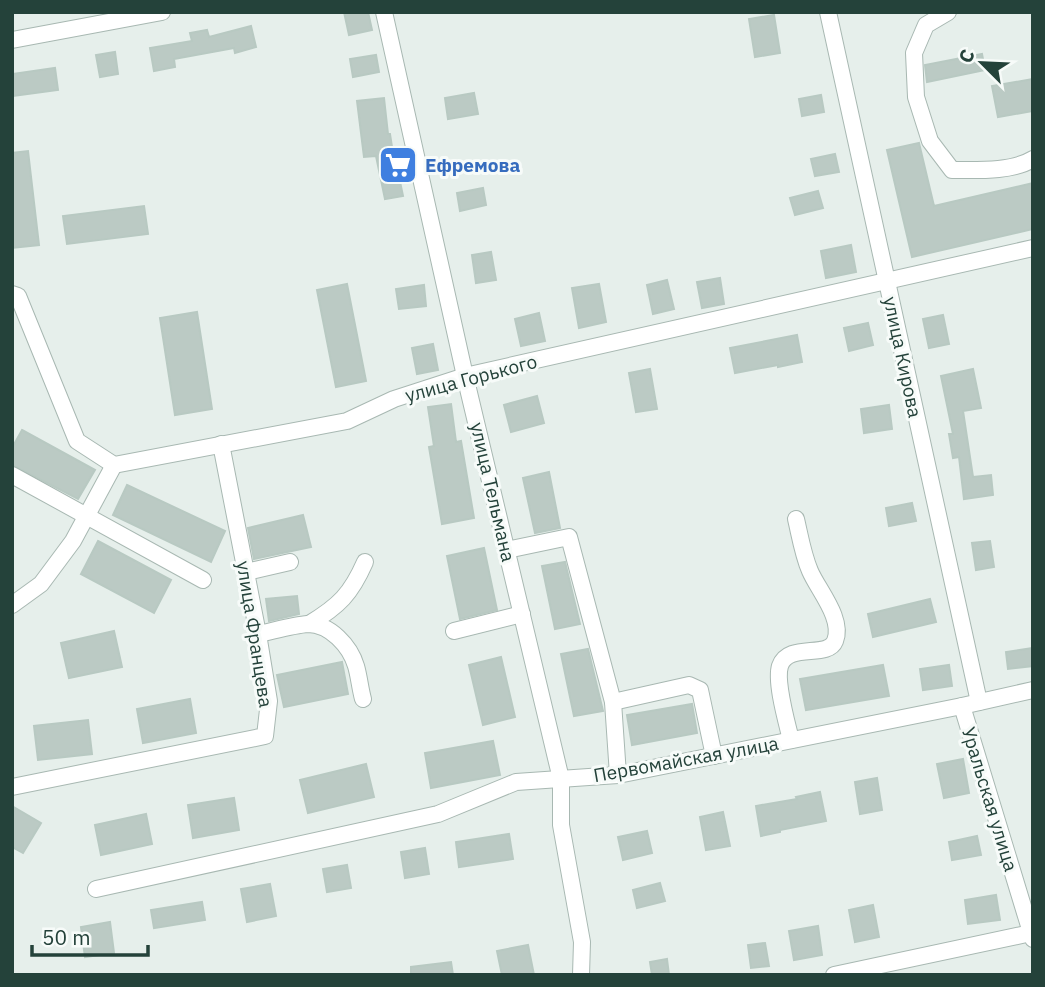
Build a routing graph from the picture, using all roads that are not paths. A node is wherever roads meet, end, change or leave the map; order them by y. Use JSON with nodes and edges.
{"nodes":[{"id":1,"x":162,"y":12,"type":"edge"},
{"id":2,"x":384,"y":12,"type":"edge"},
{"id":3,"x":828,"y":12,"type":"edge"},
{"id":4,"x":948,"y":12,"type":"edge"},
{"id":5,"x":13,"y":40,"type":"edge"},
{"id":6,"x":1033,"y":159,"type":"edge"},
{"id":7,"x":1033,"y":248,"type":"edge"},
{"id":8,"x":886,"y":281,"type":"junction"},
{"id":9,"x":12,"y":294,"type":"edge"},
{"id":10,"x":465,"y":376,"type":"junction"},
{"id":11,"x":221,"y":444,"type":"junction"},
{"id":12,"x":114,"y":465,"type":"junction"},
{"id":13,"x":12,"y":475,"type":"edge"},
{"id":14,"x":87,"y":515,"type":"junction"},
{"id":15,"x":796,"y":519,"type":"dead end"},
{"id":16,"x":507,"y":550,"type":"junction"},
{"id":17,"x":290,"y":562,"type":"dead end"},
{"id":18,"x":365,"y":562,"type":"dead end"},
{"id":19,"x":246,"y":572,"type":"junction"},
{"id":20,"x":203,"y":580,"type":"dead end"},
{"id":21,"x":12,"y":605,"type":"edge"},
{"id":22,"x":522,"y":614,"type":"junction"},
{"id":23,"x":309,"y":624,"type":"junction"},
{"id":24,"x":454,"y":631,"type":"dead end"},
{"id":25,"x":258,"y":634,"type":"junction"},
{"id":26,"x":1033,"y":690,"type":"edge"},
{"id":27,"x":362,"y":699,"type":"dead end"},
{"id":28,"x":613,"y":702,"type":"junction"},
{"id":29,"x":979,"y":702,"type":"junction"},
{"id":30,"x":962,"y":706,"type":"junction"},
{"id":31,"x":791,"y":740,"type":"junction"},
{"id":32,"x":714,"y":756,"type":"junction"},
{"id":33,"x":618,"y":775,"type":"junction"},
{"id":34,"x":561,"y":779,"type":"junction"},
{"id":35,"x":12,"y":788,"type":"edge"},
{"id":36,"x":96,"y":889,"type":"dead end"},
{"id":37,"x":1032,"y":936,"type":"edge"},
{"id":38,"x":581,"y":975,"type":"edge"},
{"id":39,"x":834,"y":975,"type":"edge"}],
"edges":[{"from":1,"to":5,"type":"street"},
{"from":2,"to":10,"type":"street","name":"улица Тельмана"},
{"from":3,"to":8,"type":"street","name":"улица Кирова"},
{"from":4,"to":6,"type":"street"},
{"from":7,"to":8,"type":"street","name":"улица Горького"},
{"from":8,"to":10,"type":"street","name":"улица Горького"},
{"from":8,"to":29,"type":"street","name":"улица Кирова"},
{"from":9,"to":12,"type":"street"},
{"from":10,"to":11,"type":"street","name":"улица Горького"},
{"from":10,"to":16,"type":"street","name":"улица Тельмана"},
{"from":11,"to":12,"type":"street","name":"улица Горького"},
{"from":11,"to":19,"type":"street","name":"улица Францева"},
{"from":12,"to":14,"type":"street"},
{"from":13,"to":14,"type":"street"},
{"from":14,"to":20,"type":"street"},
{"from":14,"to":21,"type":"street"},
{"from":15,"to":31,"type":"street"},
{"from":16,"to":22,"type":"street","name":"улица Тельмана"},
{"from":16,"to":28,"type":"street"},
{"from":17,"to":19,"type":"street"},
{"from":18,"to":23,"type":"street"},
{"from":19,"to":25,"type":"street","name":"улица Францева"},
{"from":22,"to":24,"type":"street"},
{"from":22,"to":34,"type":"street","name":"улица Тельмана"},
{"from":23,"to":25,"type":"street"},
{"from":23,"to":27,"type":"street"},
{"from":25,"to":35,"type":"street","name":"улица Францева"},
{"from":26,"to":29,"type":"street","name":"Первомайская улица"},
{"from":28,"to":32,"type":"street"},
{"from":28,"to":33,"type":"street"},
{"from":29,"to":30,"type":"street","name":"Первомайская улица"},
{"from":30,"to":31,"type":"street","name":"Первомайская улица"},
{"from":30,"to":37,"type":"street","name":"Уральская улица"},
{"from":31,"to":32,"type":"street","name":"Первомайская улица"},
{"from":32,"to":33,"type":"street","name":"Первомайская улица"},
{"from":33,"to":34,"type":"street","name":"Первомайская улица"},
{"from":34,"to":36,"type":"street","name":"Первомайская улица"},
{"from":34,"to":38,"type":"street","name":"улица Тельмана"},
{"from":37,"to":39,"type":"street","name":"Уральская улица"}]}
